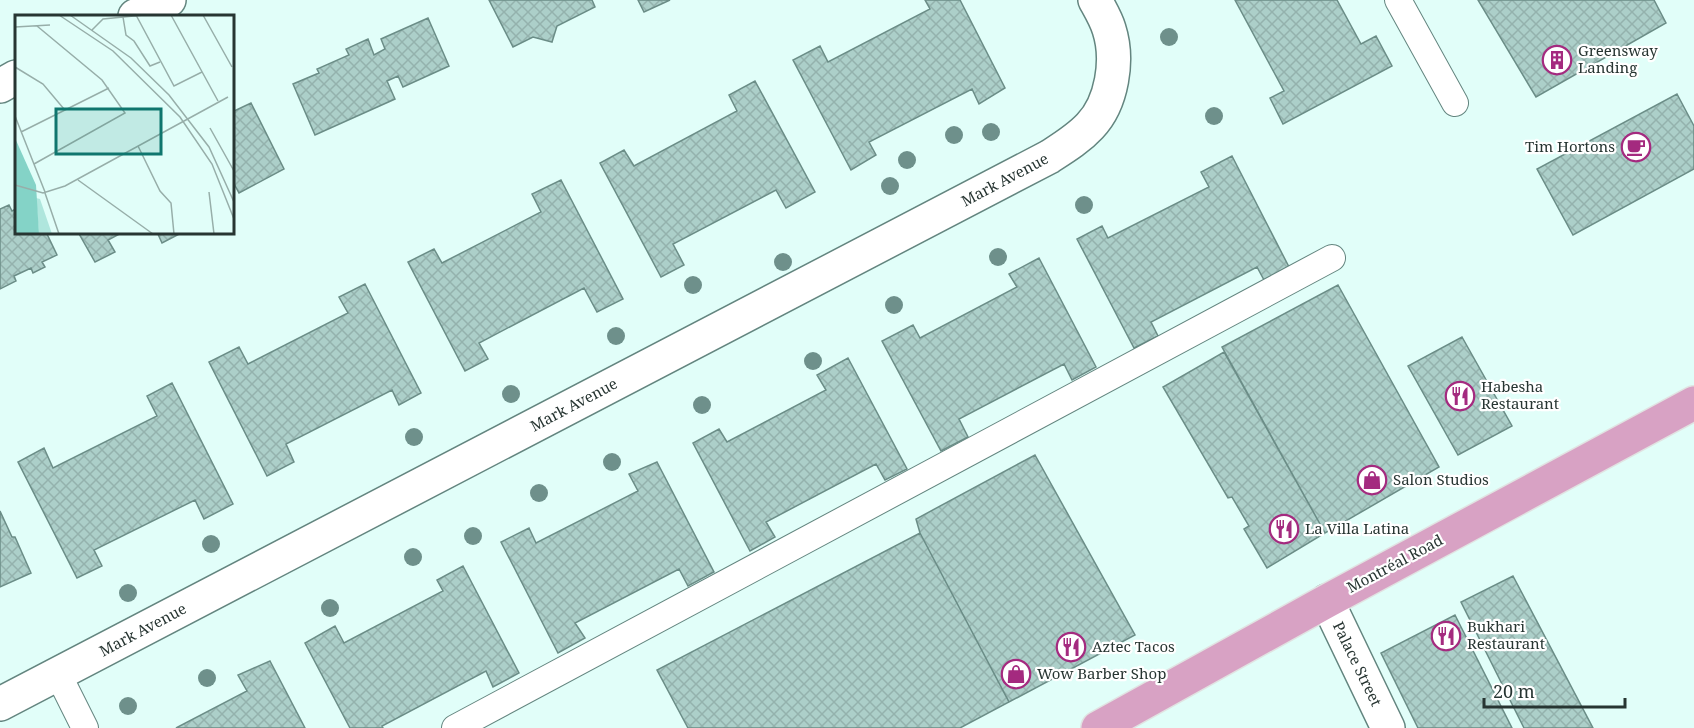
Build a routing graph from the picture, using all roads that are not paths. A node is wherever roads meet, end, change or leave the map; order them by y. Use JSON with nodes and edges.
{"nodes":[{"id":1,"x":1095,"y":0,"type":"edge"},
{"id":2,"x":1398,"y":0,"type":"edge"},
{"id":3,"x":15,"y":78,"type":"edge"},
{"id":4,"x":0,"y":86,"type":"edge"},
{"id":5,"x":1455,"y":103,"type":"dead end"},
{"id":6,"x":1332,"y":258,"type":"dead end"},
{"id":7,"x":1693,"y":406,"type":"edge"},
{"id":8,"x":1327,"y":601,"type":"junction"},
{"id":9,"x":58,"y":674,"type":"junction"},
{"id":10,"x":0,"y":704,"type":"edge"},
{"id":11,"x":85,"y":728,"type":"edge"},
{"id":12,"x":455,"y":728,"type":"edge"},
{"id":13,"x":1098,"y":728,"type":"edge"},
{"id":14,"x":1388,"y":728,"type":"edge"}],
"edges":[{"from":1,"to":9,"type":"street","name":"Mark Avenue"},
{"from":2,"to":5,"type":"lane"},
{"from":3,"to":4,"type":"street"},
{"from":6,"to":12,"type":"lane"},
{"from":7,"to":8,"type":"main road","name":"Montréal Road"},
{"from":8,"to":13,"type":"main road","name":"Montréal Road"},
{"from":8,"to":14,"type":"street","name":"Palace Street"},
{"from":9,"to":10,"type":"street","name":"Mark Avenue"},
{"from":9,"to":11,"type":"lane"}]}
